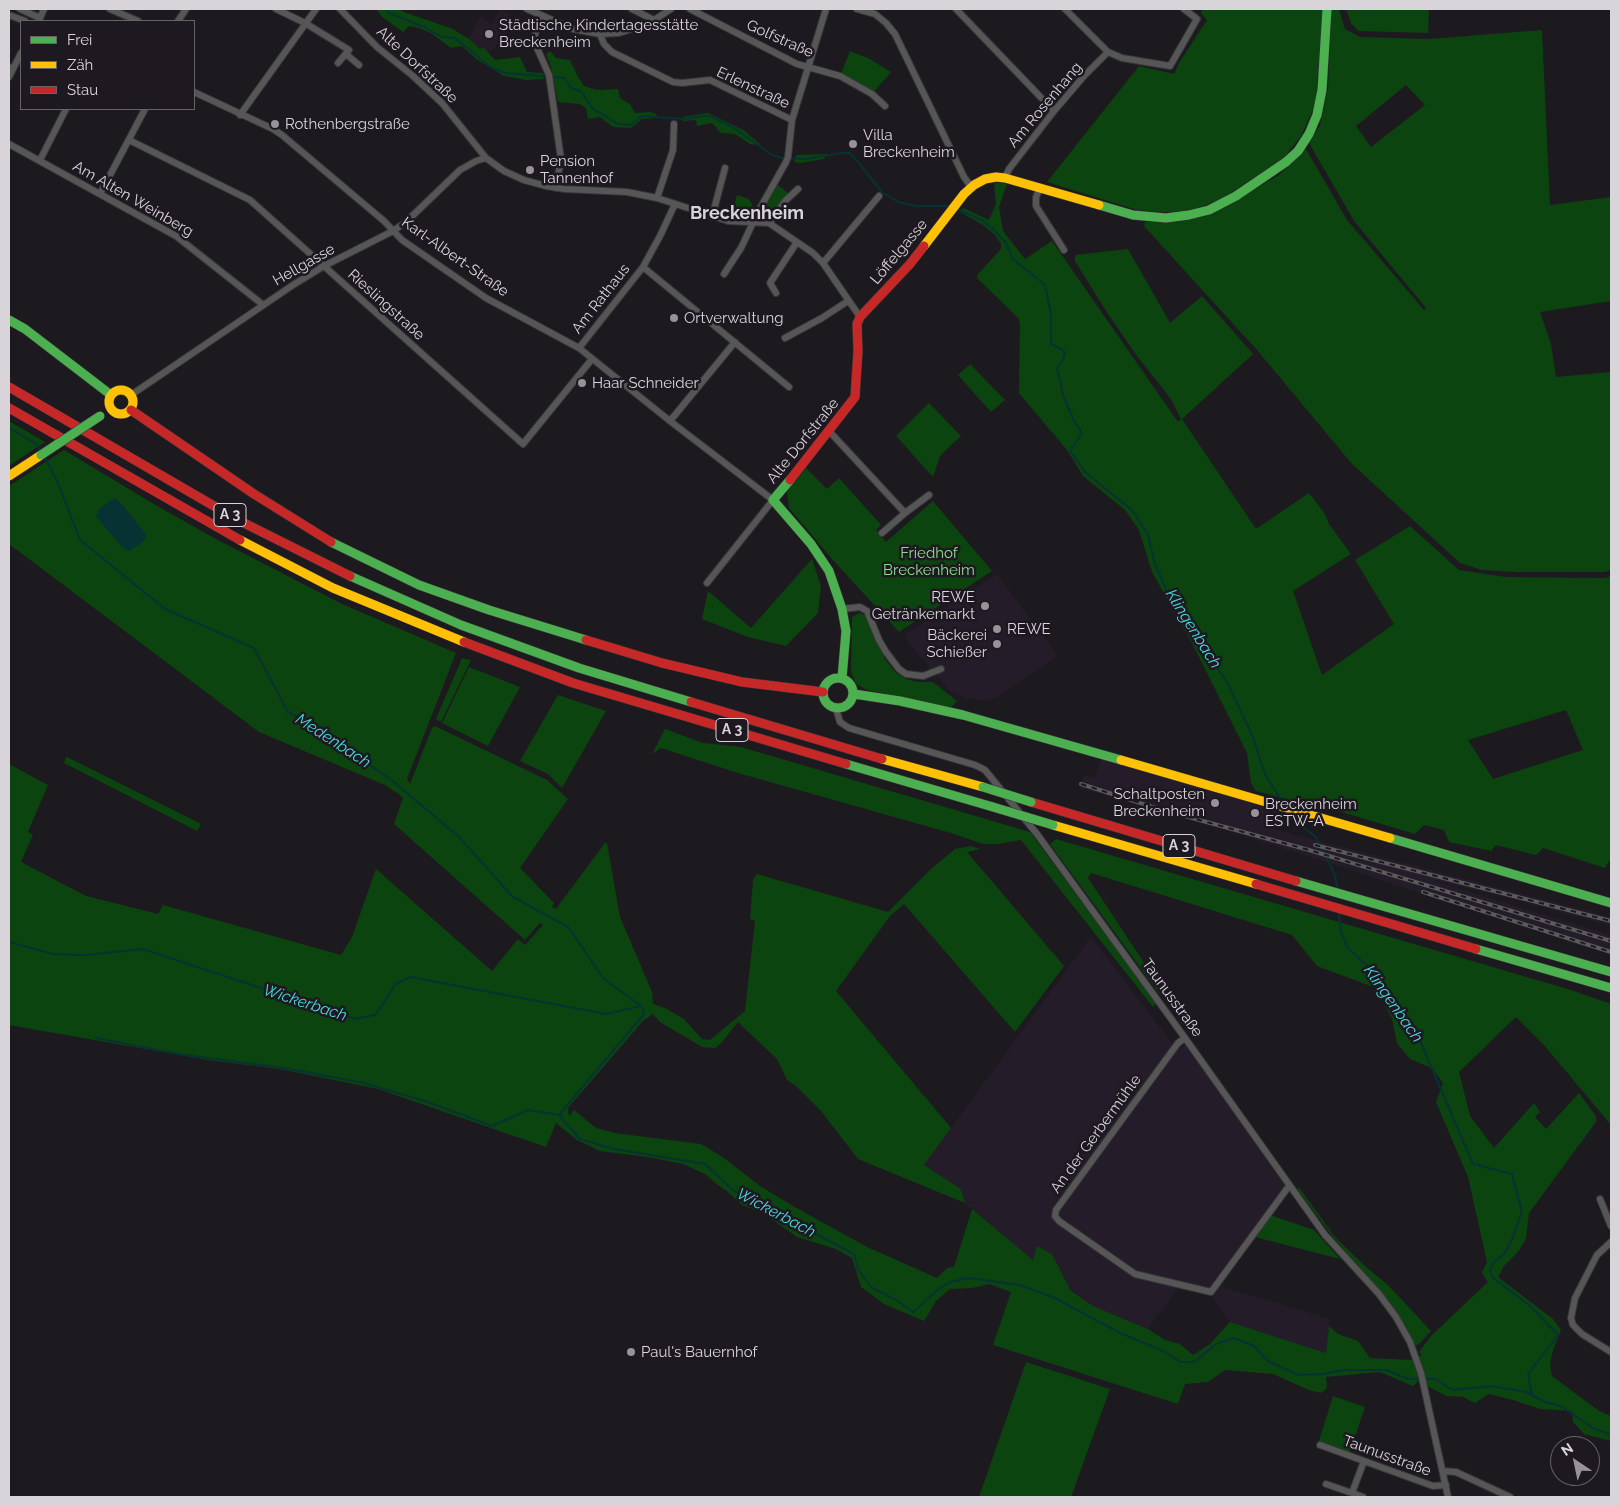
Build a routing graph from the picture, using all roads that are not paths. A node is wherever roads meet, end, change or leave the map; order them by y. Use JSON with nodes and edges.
{"nodes":[{"id":1,"x":20,"y":9,"type":"edge"},
{"id":2,"x":44,"y":9,"type":"edge"},
{"id":3,"x":110,"y":9,"type":"edge"},
{"id":4,"x":186,"y":9,"type":"edge"},
{"id":5,"x":276,"y":9,"type":"edge"},
{"id":6,"x":316,"y":9,"type":"edge"},
{"id":7,"x":340,"y":9,"type":"edge"},
{"id":8,"x":527,"y":9,"type":"edge"},
{"id":9,"x":632,"y":9,"type":"edge"},
{"id":10,"x":671,"y":9,"type":"edge"},
{"id":11,"x":690,"y":9,"type":"edge"},
{"id":12,"x":826,"y":9,"type":"edge"},
{"id":13,"x":857,"y":9,"type":"edge"},
{"id":14,"x":956,"y":9,"type":"edge"},
{"id":15,"x":1064,"y":9,"type":"edge"},
{"id":16,"x":1184,"y":9,"type":"edge"},
{"id":17,"x":1327,"y":9,"type":"edge"},
{"id":18,"x":869,"y":10,"type":"edge"},
{"id":19,"x":9,"y":15,"type":"edge"},
{"id":20,"x":542,"y":16,"type":"junction"},
{"id":21,"x":22,"y":20,"type":"edge"},
{"id":22,"x":136,"y":20,"type":"edge"},
{"id":23,"x":179,"y":20,"type":"edge"},
{"id":24,"x":656,"y":21,"type":"junction"},
{"id":25,"x":305,"y":23,"type":"junction"},
{"id":26,"x":600,"y":34,"type":"junction"},
{"id":27,"x":1108,"y":52,"type":"junction"},
{"id":28,"x":20,"y":54,"type":"edge"},
{"id":29,"x":346,"y":54,"type":"junction"},
{"id":30,"x":338,"y":63,"type":"dead end"},
{"id":31,"x":359,"y":65,"type":"dead end"},
{"id":32,"x":808,"y":67,"type":"junction"},
{"id":33,"x":11,"y":68,"type":"edge"},
{"id":34,"x":9,"y":77,"type":"edge"},
{"id":35,"x":195,"y":92,"type":"edge"},
{"id":36,"x":885,"y":106,"type":"dead end"},
{"id":37,"x":65,"y":110,"type":"edge"},
{"id":38,"x":144,"y":110,"type":"edge"},
{"id":39,"x":1054,"y":111,"type":"junction"},
{"id":40,"x":240,"y":115,"type":"junction"},
{"id":41,"x":792,"y":120,"type":"junction"},
{"id":42,"x":674,"y":124,"type":"dead end"},
{"id":43,"x":129,"y":140,"type":"junction"},
{"id":44,"x":9,"y":144,"type":"edge"},
{"id":45,"x":486,"y":158,"type":"junction"},
{"id":46,"x":40,"y":160,"type":"junction"},
{"id":47,"x":725,"y":168,"type":"dead end"},
{"id":48,"x":1005,"y":178,"type":"junction"},
{"id":49,"x":971,"y":187,"type":"junction"},
{"id":50,"x":556,"y":188,"type":"junction"},
{"id":51,"x":1040,"y":188,"type":"junction"},
{"id":52,"x":798,"y":189,"type":"dead end"},
{"id":53,"x":100,"y":194,"type":"junction"},
{"id":54,"x":879,"y":196,"type":"dead end"},
{"id":55,"x":657,"y":198,"type":"junction"},
{"id":56,"x":675,"y":204,"type":"junction"},
{"id":57,"x":712,"y":217,"type":"junction"},
{"id":58,"x":755,"y":221,"type":"junction"},
{"id":59,"x":769,"y":223,"type":"junction"},
{"id":60,"x":394,"y":232,"type":"junction"},
{"id":61,"x":797,"y":242,"type":"junction"},
{"id":62,"x":1064,"y":250,"type":"dead end"},
{"id":63,"x":823,"y":262,"type":"junction"},
{"id":64,"x":324,"y":266,"type":"junction"},
{"id":65,"x":643,"y":266,"type":"junction"},
{"id":66,"x":724,"y":274,"type":"dead end"},
{"id":67,"x":776,"y":293,"type":"dead end"},
{"id":68,"x":848,"y":301,"type":"junction"},
{"id":69,"x":262,"y":304,"type":"junction"},
{"id":70,"x":860,"y":317,"type":"junction"},
{"id":71,"x":9,"y":320,"type":"edge"},
{"id":72,"x":785,"y":338,"type":"dead end"},
{"id":73,"x":735,"y":342,"type":"junction"},
{"id":74,"x":578,"y":348,"type":"junction"},
{"id":75,"x":592,"y":359,"type":"junction"},
{"id":76,"x":9,"y":387,"type":"edge"},
{"id":77,"x":789,"y":387,"type":"dead end"},
{"id":78,"x":111,"y":395,"type":"junction"},
{"id":79,"x":131,"y":395,"type":"junction"},
{"id":80,"x":9,"y":408,"type":"edge"},
{"id":81,"x":111,"y":409,"type":"junction"},
{"id":82,"x":131,"y":410,"type":"junction"},
{"id":83,"x":670,"y":421,"type":"junction"},
{"id":84,"x":829,"y":431,"type":"junction"},
{"id":85,"x":9,"y":476,"type":"edge"},
{"id":86,"x":929,"y":495,"type":"dead end"},
{"id":87,"x":774,"y":500,"type":"junction"},
{"id":88,"x":905,"y":513,"type":"junction"},
{"id":89,"x":882,"y":533,"type":"dead end"},
{"id":90,"x":707,"y":583,"type":"dead end"},
{"id":91,"x":842,"y":609,"type":"junction"},
{"id":92,"x":941,"y":669,"type":"dead end"},
{"id":93,"x":842,"y":678,"type":"junction"},
{"id":94,"x":823,"y":692,"type":"junction"},
{"id":95,"x":854,"y":694,"type":"junction"},
{"id":96,"x":836,"y":709,"type":"junction"},
{"id":97,"x":1611,"y":903,"type":"edge"},
{"id":98,"x":1611,"y":972,"type":"edge"},
{"id":99,"x":1611,"y":988,"type":"edge"},
{"id":100,"x":1185,"y":1038,"type":"junction"},
{"id":101,"x":1289,"y":1186,"type":"junction"},
{"id":102,"x":1600,"y":1198,"type":"dead end"},
{"id":103,"x":1611,"y":1226,"type":"edge"},
{"id":104,"x":1611,"y":1242,"type":"edge"},
{"id":105,"x":1611,"y":1352,"type":"edge"},
{"id":106,"x":1320,"y":1445,"type":"dead end"},
{"id":107,"x":1364,"y":1461,"type":"junction"},
{"id":108,"x":1443,"y":1471,"type":"junction"},
{"id":109,"x":1326,"y":1484,"type":"dead end"},
{"id":110,"x":1446,"y":1485,"type":"junction"},
{"id":111,"x":1352,"y":1494,"type":"junction"},
{"id":112,"x":1363,"y":1497,"type":"edge"},
{"id":113,"x":1448,"y":1497,"type":"edge"},
{"id":114,"x":1510,"y":1497,"type":"edge"}],
"edges":[{"from":1,"to":2,"type":"street"},
{"from":3,"to":22,"type":"street"},
{"from":4,"to":23,"type":"street"},
{"from":5,"to":25,"type":"street"},
{"from":6,"to":25,"type":"street"},
{"from":7,"to":45,"type":"street","name":"Alte Dorfstraße"},
{"from":8,"to":20,"type":"street"},
{"from":9,"to":24,"type":"street"},
{"from":10,"to":24,"type":"street"},
{"from":11,"to":32,"type":"street","name":"Golfstraße"},
{"from":12,"to":32,"type":"street"},
{"from":13,"to":18,"type":"street"},
{"from":14,"to":39,"type":"street"},
{"from":15,"to":27,"type":"street"},
{"from":16,"to":27,"type":"street"},
{"from":17,"to":51,"type":"main road"},
{"from":18,"to":49,"type":"street"},
{"from":19,"to":21,"type":"street"},
{"from":20,"to":26,"type":"street"},
{"from":20,"to":50,"type":"street"},
{"from":24,"to":26,"type":"street"},
{"from":25,"to":29,"type":"street"},
{"from":25,"to":40,"type":"street"},
{"from":26,"to":41,"type":"street","name":"Erlenstraße"},
{"from":27,"to":39,"type":"street","name":"Am Rosenhang"},
{"from":28,"to":33,"type":"street"},
{"from":29,"to":30,"type":"street"},
{"from":29,"to":31,"type":"street"},
{"from":32,"to":36,"type":"street","name":"Golfstraße"},
{"from":32,"to":41,"type":"street"},
{"from":33,"to":34,"type":"street"},
{"from":35,"to":40,"type":"street","name":"Karl-Albert-Straße"},
{"from":37,"to":46,"type":"street"},
{"from":38,"to":43,"type":"street"},
{"from":39,"to":48,"type":"street","name":"Am Rosenhang"},
{"from":40,"to":60,"type":"street","name":"Karl-Albert-Straße"},
{"from":41,"to":58,"type":"street"},
{"from":42,"to":55,"type":"street"},
{"from":43,"to":53,"type":"street"},
{"from":43,"to":64,"type":"street","name":"Rieslingstraße"},
{"from":44,"to":46,"type":"street","name":"Am Alten Weinberg"},
{"from":45,"to":50,"type":"street","name":"Alte Dorfstraße"},
{"from":45,"to":60,"type":"street","name":"Hellgasse"},
{"from":46,"to":53,"type":"street","name":"Am Alten Weinberg"},
{"from":47,"to":57,"type":"street"},
{"from":48,"to":49,"type":"main road"},
{"from":48,"to":51,"type":"main road"},
{"from":49,"to":70,"type":"main road","name":"Löffelgasse"},
{"from":50,"to":55,"type":"street","name":"Alte Dorfstraße"},
{"from":51,"to":62,"type":"street"},
{"from":52,"to":59,"type":"street"},
{"from":53,"to":69,"type":"street","name":"Am Alten Weinberg"},
{"from":54,"to":63,"type":"street"},
{"from":55,"to":56,"type":"street","name":"Alte Dorfstraße"},
{"from":56,"to":57,"type":"street","name":"Alte Dorfstraße"},
{"from":56,"to":65,"type":"street","name":"Am Rathaus"},
{"from":57,"to":58,"type":"street","name":"Alte Dorfstraße"},
{"from":58,"to":59,"type":"street","name":"Alte Dorfstraße"},
{"from":58,"to":66,"type":"street"},
{"from":59,"to":61,"type":"street","name":"Alte Dorfstraße"},
{"from":60,"to":64,"type":"street","name":"Hellgasse"},
{"from":60,"to":74,"type":"street","name":"Karl-Albert-Straße"},
{"from":61,"to":63,"type":"street","name":"Alte Dorfstraße"},
{"from":61,"to":67,"type":"street"},
{"from":63,"to":68,"type":"street","name":"Alte Dorfstraße"},
{"from":64,"to":69,"type":"street","name":"Hellgasse"},
{"from":64,"to":75,"type":"street","name":"Rieslingstraße"},
{"from":65,"to":73,"type":"street","name":"Am Rathaus"},
{"from":65,"to":74,"type":"street","name":"Am Rathaus"},
{"from":68,"to":70,"type":"street","name":"Alte Dorfstraße"},
{"from":68,"to":72,"type":"street"},
{"from":69,"to":79,"type":"street","name":"Hellgasse"},
{"from":70,"to":84,"type":"main road","name":"Alte Dorfstraße"},
{"from":71,"to":78,"type":"main road"},
{"from":73,"to":77,"type":"street","name":"Am Rathaus"},
{"from":73,"to":83,"type":"street"},
{"from":74,"to":75,"type":"street","name":"Karl-Albert-Straße"},
{"from":75,"to":83,"type":"street","name":"Karl-Albert-Straße"},
{"from":76,"to":98,"type":"main road","number":"A 3","bridge":true},
{"from":78,"to":79,"type":"main road"},
{"from":78,"to":81,"type":"main road"},
{"from":79,"to":82,"type":"main road"},
{"from":80,"to":99,"type":"main road","number":"A 3","bridge":true},
{"from":81,"to":82,"type":"main road"},
{"from":81,"to":85,"type":"main road","bridge":true},
{"from":82,"to":94,"type":"main road"},
{"from":83,"to":87,"type":"street","name":"Karl-Albert-Straße"},
{"from":84,"to":87,"type":"main road","name":"Alte Dorfstraße"},
{"from":84,"to":88,"type":"street"},
{"from":86,"to":88,"type":"street"},
{"from":87,"to":90,"type":"street"},
{"from":87,"to":91,"type":"main road"},
{"from":88,"to":89,"type":"street"},
{"from":91,"to":92,"type":"street"},
{"from":91,"to":93,"type":"main road"},
{"from":93,"to":94,"type":"main road"},
{"from":93,"to":95,"type":"main road"},
{"from":94,"to":96,"type":"main road"},
{"from":95,"to":96,"type":"main road"},
{"from":95,"to":97,"type":"main road"},
{"from":96,"to":100,"type":"street","name":"Taunusstraße"},
{"from":100,"to":101,"type":"street","name":"Taunusstraße"},
{"from":100,"to":101,"type":"street","name":"An der Gerbermühle"},
{"from":101,"to":108,"type":"street","name":"Taunusstraße"},
{"from":102,"to":103,"type":"street"},
{"from":104,"to":105,"type":"street"},
{"from":106,"to":107,"type":"street","name":"Taunusstraße"},
{"from":107,"to":110,"type":"street","name":"Taunusstraße"},
{"from":107,"to":111,"type":"street"},
{"from":108,"to":110,"type":"street","name":"Taunusstraße"},
{"from":108,"to":114,"type":"street"},
{"from":109,"to":111,"type":"street"},
{"from":110,"to":113,"type":"street","name":"Taunusstraße"},
{"from":111,"to":112,"type":"street"}]}
